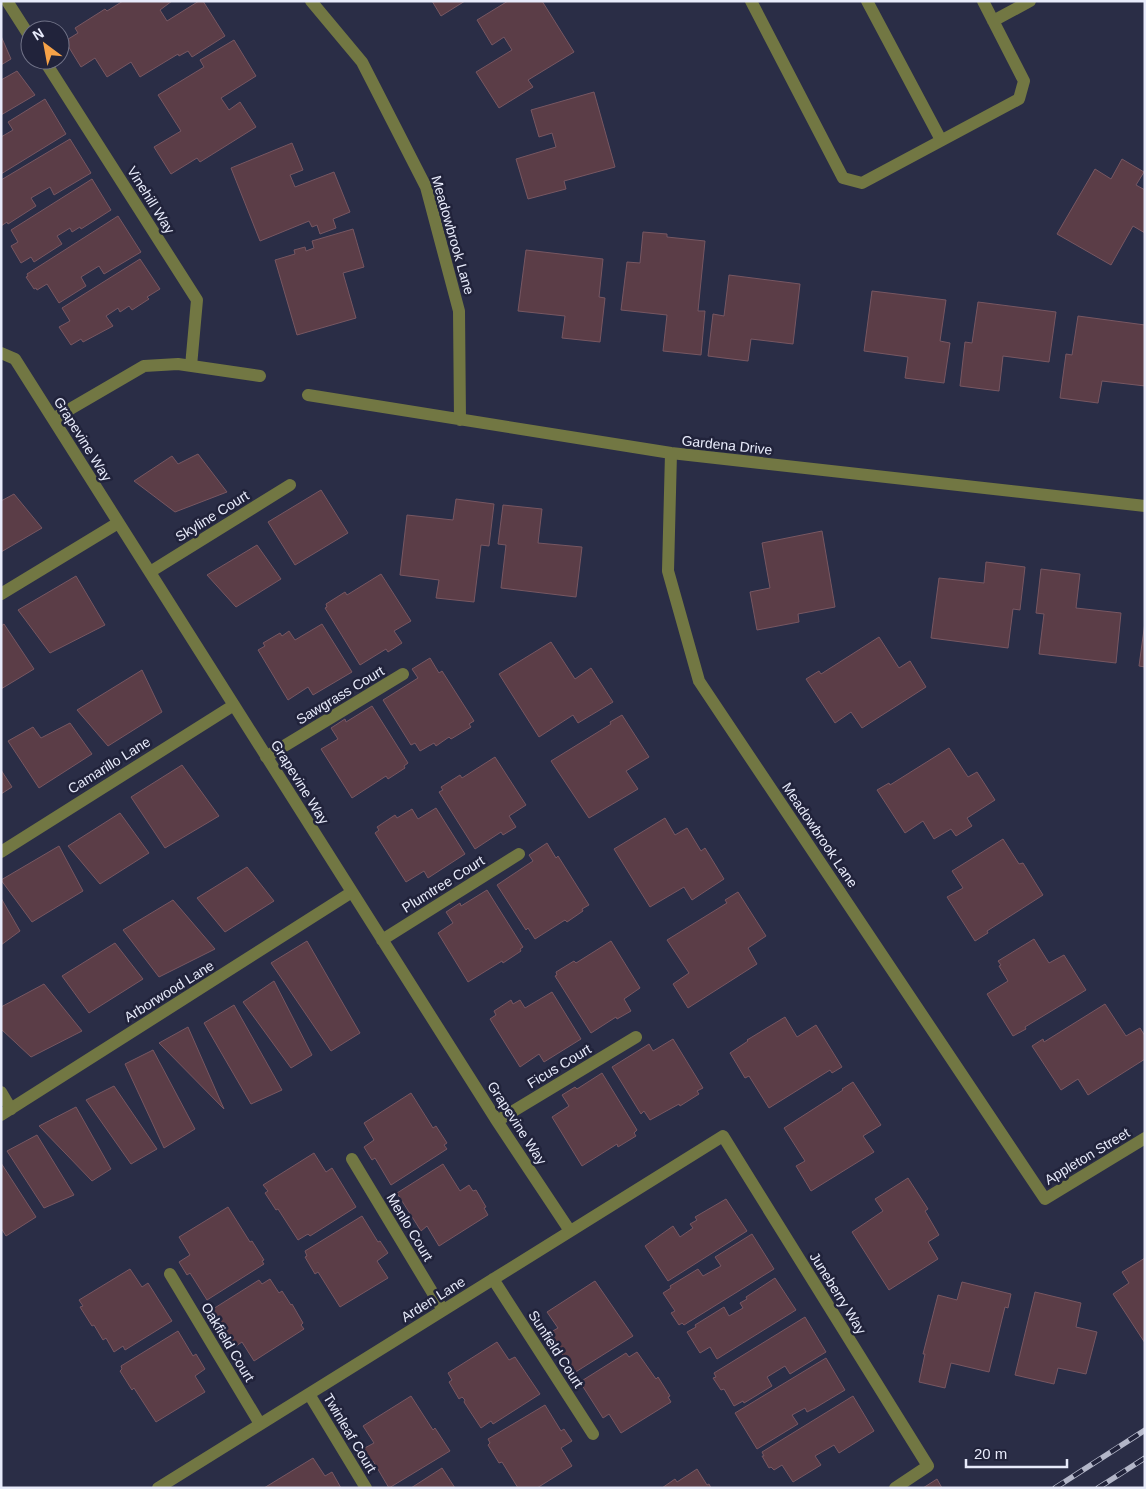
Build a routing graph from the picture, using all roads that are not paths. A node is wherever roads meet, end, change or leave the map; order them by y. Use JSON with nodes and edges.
{"nodes":[{"id":1,"x":7,"y":1,"type":"edge"},
{"id":2,"x":312,"y":1,"type":"edge"},
{"id":3,"x":751,"y":1,"type":"edge"},
{"id":4,"x":867,"y":1,"type":"edge"},
{"id":5,"x":983,"y":1,"type":"edge"},
{"id":6,"x":1030,"y":1,"type":"edge"},
{"id":7,"x":20,"y":21,"type":"edge"},
{"id":8,"x":993,"y":21,"type":"junction"},
{"id":9,"x":50,"y":70,"type":"edge"},
{"id":10,"x":941,"y":140,"type":"junction"},
{"id":11,"x":1,"y":353,"type":"edge"},
{"id":12,"x":192,"y":366,"type":"junction"},
{"id":13,"x":260,"y":376,"type":"dead end"},
{"id":14,"x":308,"y":395,"type":"dead end"},
{"id":15,"x":53,"y":419,"type":"junction"},
{"id":16,"x":460,"y":420,"type":"junction"},
{"id":17,"x":670,"y":453,"type":"junction"},
{"id":18,"x":290,"y":485,"type":"dead end"},
{"id":19,"x":1145,"y":506,"type":"edge"},
{"id":20,"x":118,"y":523,"type":"junction"},
{"id":21,"x":150,"y":572,"type":"junction"},
{"id":22,"x":1,"y":594,"type":"edge"},
{"id":23,"x":403,"y":674,"type":"dead end"},
{"id":24,"x":234,"y":704,"type":"junction"},
{"id":25,"x":266,"y":757,"type":"junction"},
{"id":26,"x":1,"y":852,"type":"edge"},
{"id":27,"x":519,"y":854,"type":"dead end"},
{"id":28,"x":352,"y":892,"type":"junction"},
{"id":29,"x":382,"y":940,"type":"junction"},
{"id":30,"x":636,"y":1037,"type":"dead end"},
{"id":31,"x":1,"y":1092,"type":"edge"},
{"id":32,"x":6,"y":1112,"type":"edge"},
{"id":33,"x":497,"y":1121,"type":"junction"},
{"id":34,"x":723,"y":1136,"type":"joint"},
{"id":35,"x":1145,"y":1138,"type":"edge"},
{"id":36,"x":352,"y":1159,"type":"dead end"},
{"id":37,"x":1045,"y":1199,"type":"joint"},
{"id":38,"x":570,"y":1231,"type":"junction"},
{"id":39,"x":170,"y":1274,"type":"dead end"},
{"id":40,"x":493,"y":1279,"type":"junction"},
{"id":41,"x":443,"y":1310,"type":"junction"},
{"id":42,"x":309,"y":1394,"type":"junction"},
{"id":43,"x":260,"y":1424,"type":"junction"},
{"id":44,"x":593,"y":1434,"type":"dead end"},
{"id":45,"x":158,"y":1488,"type":"edge"},
{"id":46,"x":366,"y":1488,"type":"edge"},
{"id":47,"x":894,"y":1488,"type":"edge"}],
"edges":[{"from":1,"to":7,"type":"street"},
{"from":2,"to":16,"type":"street","name":"Meadowbrook Lane"},
{"from":3,"to":10,"type":"street"},
{"from":4,"to":10,"type":"street"},
{"from":5,"to":8,"type":"street"},
{"from":6,"to":8,"type":"street"},
{"from":8,"to":10,"type":"street"},
{"from":9,"to":12,"type":"street","name":"Vinehill Way"},
{"from":11,"to":15,"type":"street","name":"Grapevine Way"},
{"from":12,"to":13,"type":"street"},
{"from":12,"to":15,"type":"street"},
{"from":14,"to":16,"type":"street","name":"Gardena Drive"},
{"from":15,"to":20,"type":"street","name":"Grapevine Way"},
{"from":16,"to":17,"type":"street","name":"Gardena Drive"},
{"from":17,"to":19,"type":"street","name":"Gardena Drive"},
{"from":17,"to":37,"type":"street","name":"Meadowbrook Lane"},
{"from":18,"to":21,"type":"street","name":"Skyline Court"},
{"from":20,"to":21,"type":"street","name":"Grapevine Way"},
{"from":20,"to":22,"type":"street"},
{"from":21,"to":24,"type":"street","name":"Grapevine Way"},
{"from":23,"to":25,"type":"street","name":"Sawgrass Court"},
{"from":24,"to":25,"type":"street","name":"Grapevine Way"},
{"from":24,"to":26,"type":"street","name":"Camarillo Lane"},
{"from":25,"to":28,"type":"street","name":"Grapevine Way"},
{"from":27,"to":29,"type":"street","name":"Plumtree Court"},
{"from":28,"to":29,"type":"street","name":"Grapevine Way"},
{"from":28,"to":32,"type":"street","name":"Arborwood Lane"},
{"from":29,"to":33,"type":"street","name":"Grapevine Way"},
{"from":30,"to":33,"type":"street","name":"Ficus Court"},
{"from":31,"to":32,"type":"street"},
{"from":33,"to":38,"type":"street","name":"Grapevine Way"},
{"from":34,"to":38,"type":"street","name":"Arden Lane"},
{"from":34,"to":47,"type":"street","name":"Juneberry Way"},
{"from":35,"to":37,"type":"street","name":"Appleton Street"},
{"from":36,"to":41,"type":"street","name":"Menlo Court"},
{"from":38,"to":40,"type":"street","name":"Arden Lane"},
{"from":39,"to":43,"type":"street","name":"Oakfield Court"},
{"from":40,"to":41,"type":"street","name":"Arden Lane"},
{"from":40,"to":44,"type":"street","name":"Sunfield Court"},
{"from":41,"to":42,"type":"street","name":"Arden Lane"},
{"from":42,"to":43,"type":"street","name":"Arden Lane"},
{"from":42,"to":46,"type":"street","name":"Twinleaf Court"},
{"from":43,"to":45,"type":"street","name":"Arden Lane"}]}
